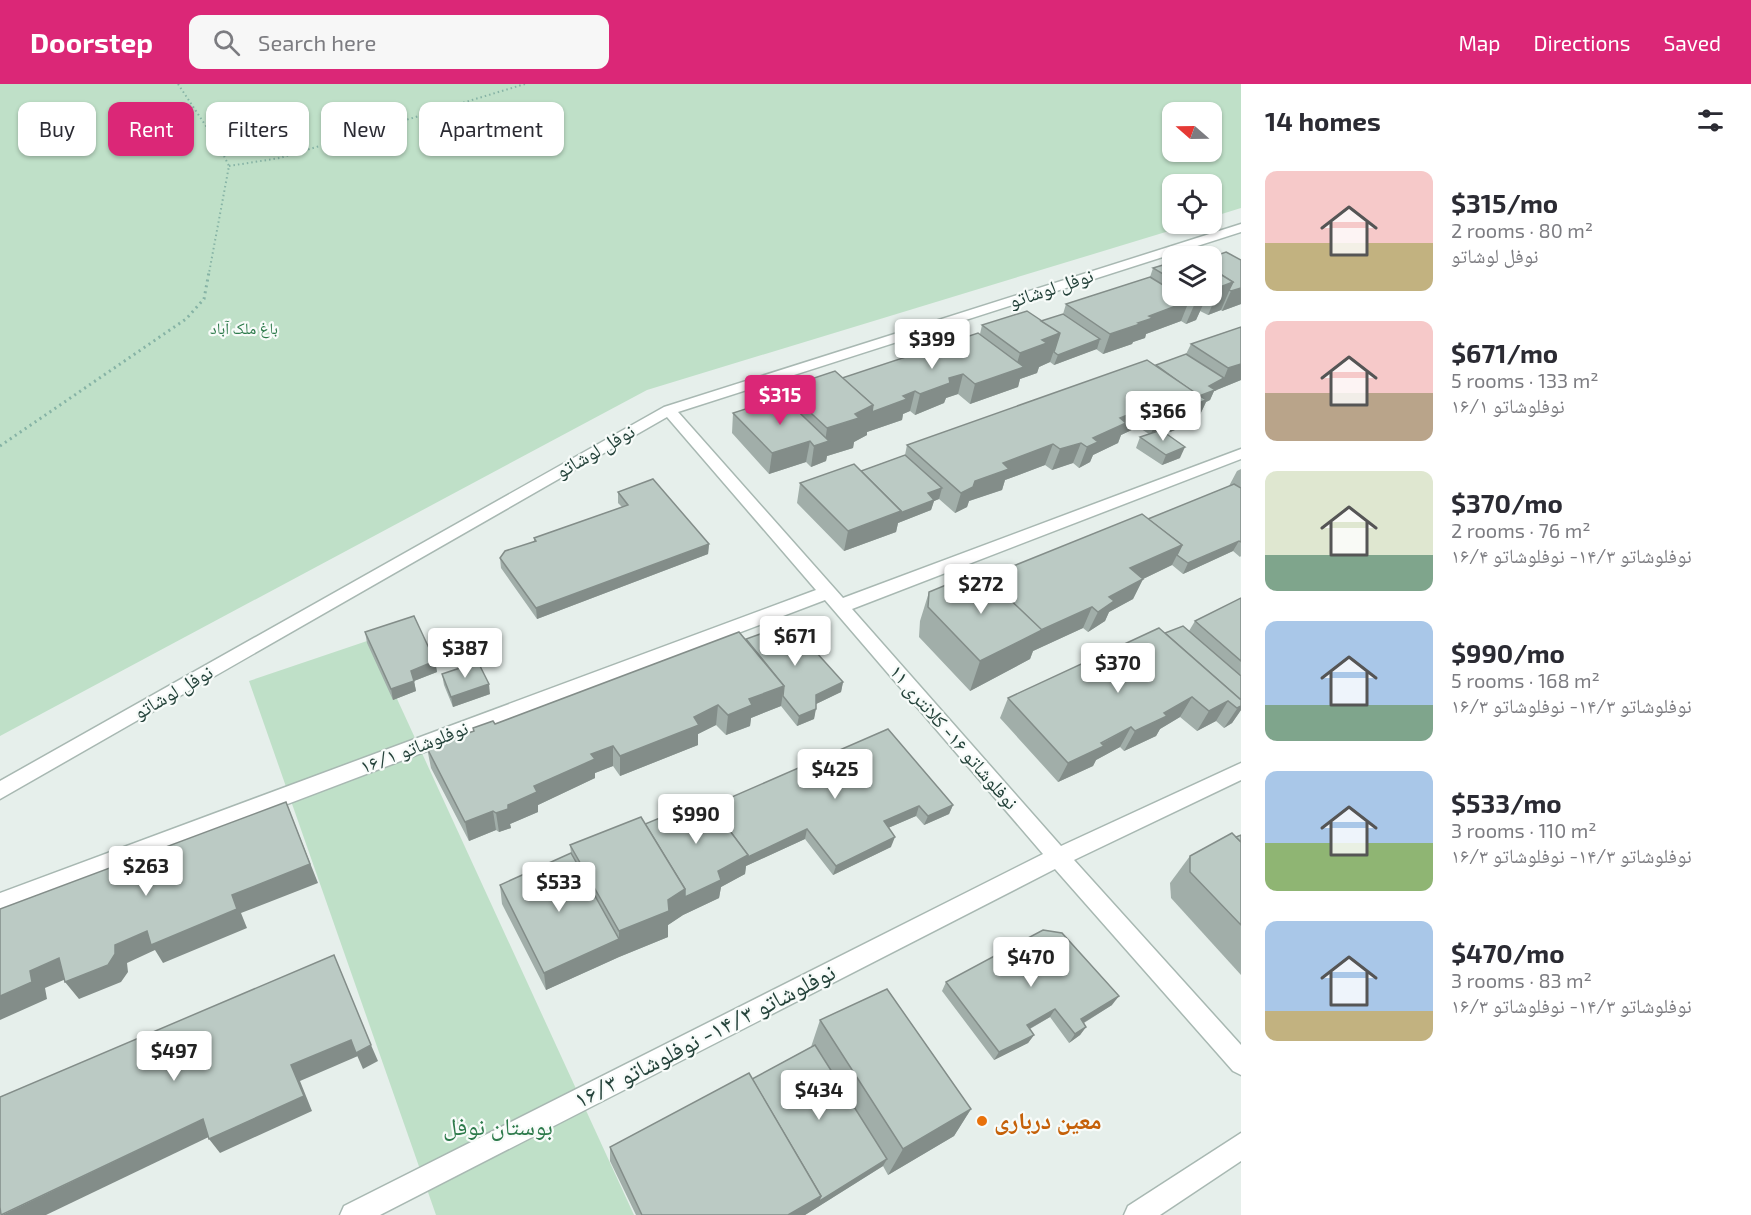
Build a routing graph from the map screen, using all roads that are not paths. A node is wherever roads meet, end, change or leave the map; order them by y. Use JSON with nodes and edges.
{"nodes":[{"id":1,"x":1241,"y":228,"type":"edge"},
{"id":2,"x":669,"y":410,"type":"junction"},
{"id":3,"x":1241,"y":454,"type":"edge"},
{"id":4,"x":835,"y":599,"type":"junction"},
{"id":5,"x":1241,"y":771,"type":"edge"},
{"id":6,"x":0,"y":790,"type":"edge"},
{"id":7,"x":1058,"y":857,"type":"junction"},
{"id":8,"x":0,"y":903,"type":"edge"},
{"id":9,"x":1241,"y":1063,"type":"edge"},
{"id":10,"x":1241,"y":1146,"type":"edge"},
{"id":11,"x":353,"y":1215,"type":"edge"},
{"id":12,"x":1137,"y":1215,"type":"edge"}],
"edges":[{"from":1,"to":2,"type":"street","name":"نوفل لوشاتو"},
{"from":2,"to":4,"type":"street","name":"نوفلوشاتو ۱۶- کلانتری ۱۱"},
{"from":2,"to":6,"type":"street","name":"نوفل لوشاتو"},
{"from":3,"to":4,"type":"street","name":"نوفلوشاتو ۱۶/۱"},
{"from":4,"to":7,"type":"street","name":"نوفلوشاتو ۱۶- کلانتری ۱۱"},
{"from":4,"to":8,"type":"street","name":"نوفلوشاتو ۱۶/۱"},
{"from":5,"to":7,"type":"street","name":"نوفلوشاتو ۱۴/۳- نوفلوشاتو ۱۶/۳"},
{"from":7,"to":9,"type":"street","name":"نوفلوشاتو ۱۶- کلانتری ۱۱"},
{"from":7,"to":11,"type":"street","name":"نوفلوشاتو ۱۴/۳- نوفلوشاتو ۱۶/۳"},
{"from":10,"to":12,"type":"street"}]}
